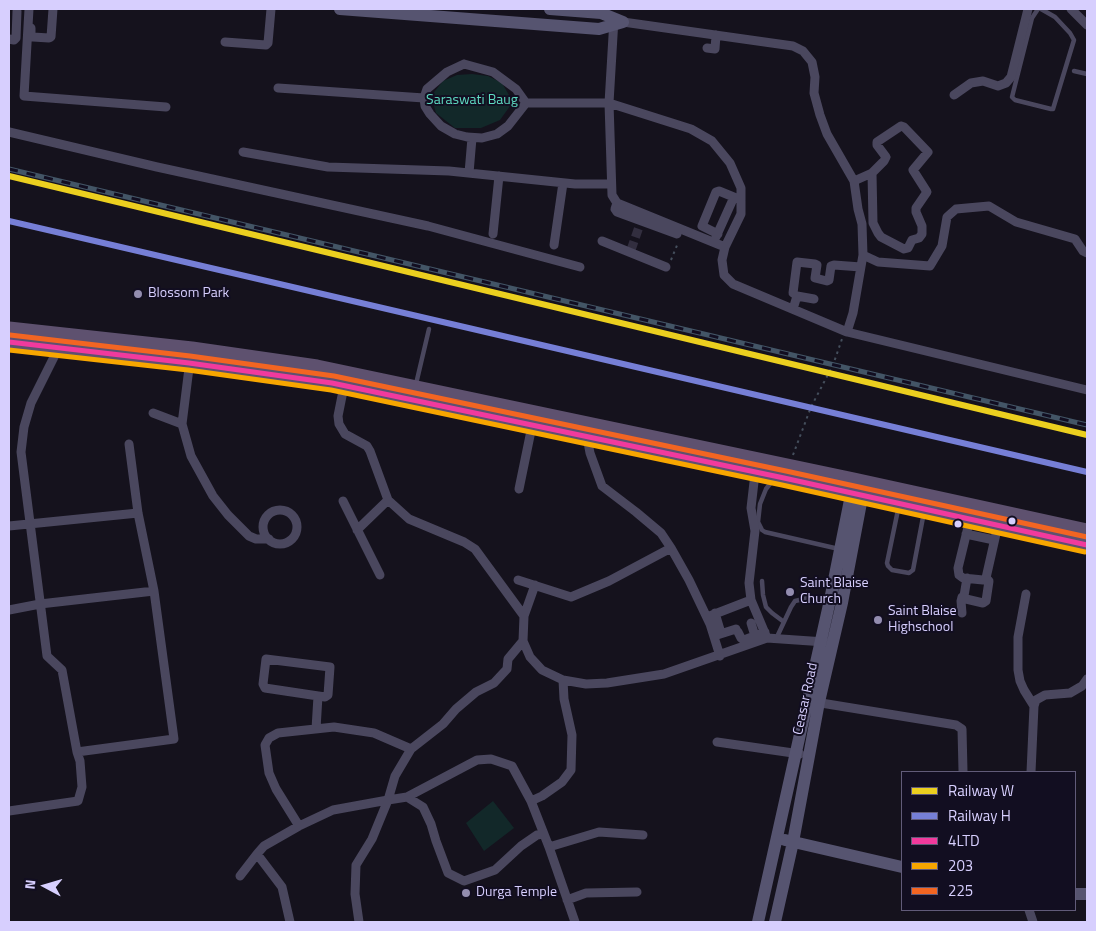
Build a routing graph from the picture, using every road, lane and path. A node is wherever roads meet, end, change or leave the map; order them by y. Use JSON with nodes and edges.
{"nodes":[{"id":1,"x":53,"y":9,"type":"edge"},
{"id":2,"x":271,"y":9,"type":"edge"},
{"id":3,"x":340,"y":9,"type":"edge"},
{"id":4,"x":550,"y":9,"type":"edge"},
{"id":5,"x":1028,"y":9,"type":"edge"},
{"id":6,"x":1039,"y":9,"type":"edge"},
{"id":7,"x":1071,"y":9,"type":"edge"},
{"id":8,"x":30,"y":11,"type":"edge"},
{"id":9,"x":586,"y":11,"type":"edge"},
{"id":10,"x":422,"y":12,"type":"edge"},
{"id":11,"x":617,"y":21,"type":"junction"},
{"id":12,"x":1087,"y":25,"type":"edge"},
{"id":13,"x":584,"y":27,"type":"junction"},
{"id":14,"x":716,"y":35,"type":"junction"},
{"id":15,"x":27,"y":36,"type":"junction"},
{"id":16,"x":12,"y":37,"type":"edge"},
{"id":17,"x":225,"y":42,"type":"dead end"},
{"id":18,"x":715,"y":49,"type":"dead end"},
{"id":19,"x":1074,"y":71,"type":"dead end"},
{"id":20,"x":1087,"y":74,"type":"edge"},
{"id":21,"x":278,"y":88,"type":"dead end"},
{"id":22,"x":954,"y":95,"type":"dead end"},
{"id":23,"x":424,"y":98,"type":"junction"},
{"id":24,"x":526,"y":103,"type":"junction"},
{"id":25,"x":609,"y":103,"type":"junction"},
{"id":26,"x":166,"y":107,"type":"dead end"},
{"id":27,"x":9,"y":132,"type":"edge"},
{"id":28,"x":472,"y":138,"type":"junction"},
{"id":29,"x":243,"y":152,"type":"dead end"},
{"id":30,"x":469,"y":173,"type":"junction"},
{"id":31,"x":872,"y":173,"type":"junction"},
{"id":32,"x":499,"y":176,"type":"junction"},
{"id":33,"x":854,"y":181,"type":"junction"},
{"id":34,"x":563,"y":183,"type":"junction"},
{"id":35,"x":610,"y":184,"type":"junction"},
{"id":36,"x":737,"y":198,"type":"junction"},
{"id":37,"x":642,"y":219,"type":"junction"},
{"id":38,"x":873,"y":223,"type":"junction"},
{"id":39,"x":862,"y":224,"type":"junction"},
{"id":40,"x":493,"y":234,"type":"dead end"},
{"id":41,"x":677,"y":234,"type":"joint"},
{"id":42,"x":716,"y":238,"type":"junction"},
{"id":43,"x":602,"y":240,"type":"dead end"},
{"id":44,"x":554,"y":245,"type":"dead end"},
{"id":45,"x":725,"y":247,"type":"junction"},
{"id":46,"x":1087,"y":253,"type":"edge"},
{"id":47,"x":863,"y":255,"type":"junction"},
{"id":48,"x":666,"y":266,"type":"joint"},
{"id":49,"x":580,"y":267,"type":"dead end"},
{"id":50,"x":861,"y":267,"type":"junction"},
{"id":51,"x":797,"y":296,"type":"junction"},
{"id":52,"x":814,"y":299,"type":"dead end"},
{"id":53,"x":793,"y":309,"type":"junction"},
{"id":54,"x":9,"y":329,"type":"edge"},
{"id":55,"x":429,"y":329,"type":"dead end"},
{"id":56,"x":847,"y":332,"type":"junction"},
{"id":57,"x":60,"y":341,"type":"junction"},
{"id":58,"x":9,"y":342,"type":"edge"},
{"id":59,"x":191,"y":356,"type":"junction"},
{"id":60,"x":336,"y":380,"type":"junction"},
{"id":61,"x":415,"y":388,"type":"junction"},
{"id":62,"x":1087,"y":390,"type":"edge"},
{"id":63,"x":153,"y":413,"type":"dead end"},
{"id":64,"x":182,"y":424,"type":"junction"},
{"id":65,"x":532,"y":426,"type":"junction"},
{"id":66,"x":587,"y":437,"type":"junction"},
{"id":67,"x":129,"y":444,"type":"dead end"},
{"id":68,"x":789,"y":466,"type":"junction"},
{"id":69,"x":755,"y":471,"type":"junction"},
{"id":70,"x":776,"y":477,"type":"junction"},
{"id":71,"x":858,"y":488,"type":"junction"},
{"id":72,"x":519,"y":489,"type":"dead end"},
{"id":73,"x":388,"y":500,"type":"junction"},
{"id":74,"x":343,"y":501,"type":"dead end"},
{"id":75,"x":900,"y":504,"type":"junction"},
{"id":76,"x":925,"y":509,"type":"junction"},
{"id":77,"x":138,"y":513,"type":"junction"},
{"id":78,"x":970,"y":519,"type":"junction"},
{"id":79,"x":31,"y":524,"type":"junction"},
{"id":80,"x":998,"y":524,"type":"junction"},
{"id":81,"x":9,"y":526,"type":"edge"},
{"id":82,"x":358,"y":530,"type":"junction"},
{"id":83,"x":1087,"y":531,"type":"edge"},
{"id":84,"x":966,"y":534,"type":"junction"},
{"id":85,"x":269,"y":539,"type":"dead end"},
{"id":86,"x":994,"y":540,"type":"junction"},
{"id":87,"x":1087,"y":544,"type":"edge"},
{"id":88,"x":671,"y":548,"type":"junction"},
{"id":89,"x":840,"y":549,"type":"junction"},
{"id":90,"x":380,"y":575,"type":"dead end"},
{"id":91,"x":967,"y":578,"type":"junction"},
{"id":92,"x":986,"y":578,"type":"junction"},
{"id":93,"x":518,"y":580,"type":"dead end"},
{"id":94,"x":762,"y":582,"type":"dead end"},
{"id":95,"x":535,"y":585,"type":"junction"},
{"id":96,"x":154,"y":591,"type":"junction"},
{"id":97,"x":1026,"y":594,"type":"dead end"},
{"id":98,"x":964,"y":596,"type":"junction"},
{"id":99,"x":751,"y":600,"type":"junction"},
{"id":100,"x":830,"y":600,"type":"junction"},
{"id":101,"x":40,"y":604,"type":"junction"},
{"id":102,"x":9,"y":610,"type":"edge"},
{"id":103,"x":962,"y":613,"type":"dead end"},
{"id":104,"x":711,"y":615,"type":"junction"},
{"id":105,"x":524,"y":616,"type":"junction"},
{"id":106,"x":784,"y":622,"type":"junction"},
{"id":107,"x":751,"y":623,"type":"dead end"},
{"id":108,"x":718,"y":635,"type":"junction"},
{"id":109,"x":755,"y":636,"type":"junction"},
{"id":110,"x":770,"y":636,"type":"junction"},
{"id":111,"x":523,"y":641,"type":"junction"},
{"id":112,"x":827,"y":643,"type":"junction"},
{"id":113,"x":720,"y":656,"type":"junction"},
{"id":114,"x":1087,"y":679,"type":"edge"},
{"id":115,"x":563,"y":680,"type":"junction"},
{"id":116,"x":318,"y":696,"type":"junction"},
{"id":117,"x":814,"y":701,"type":"junction"},
{"id":118,"x":1034,"y":706,"type":"junction"},
{"id":119,"x":316,"y":729,"type":"junction"},
{"id":120,"x":717,"y":742,"type":"dead end"},
{"id":121,"x":411,"y":749,"type":"junction"},
{"id":122,"x":77,"y":752,"type":"junction"},
{"id":123,"x":796,"y":754,"type":"junction"},
{"id":124,"x":809,"y":756,"type":"junction"},
{"id":125,"x":962,"y":771,"type":"dead end"},
{"id":126,"x":1030,"y":771,"type":"edge"},
{"id":127,"x":407,"y":797,"type":"junction"},
{"id":128,"x":388,"y":800,"type":"junction"},
{"id":129,"x":531,"y":801,"type":"junction"},
{"id":130,"x":9,"y":811,"type":"edge"},
{"id":131,"x":299,"y":826,"type":"junction"},
{"id":132,"x":543,"y":834,"type":"junction"},
{"id":133,"x":643,"y":835,"type":"dead end"},
{"id":134,"x":777,"y":838,"type":"junction"},
{"id":135,"x":793,"y":842,"type":"junction"},
{"id":136,"x":549,"y":847,"type":"junction"},
{"id":137,"x":257,"y":854,"type":"junction"},
{"id":138,"x":901,"y":867,"type":"edge"},
{"id":139,"x":240,"y":876,"type":"dead end"},
{"id":140,"x":637,"y":892,"type":"dead end"},
{"id":141,"x":567,"y":900,"type":"junction"},
{"id":142,"x":290,"y":922,"type":"edge"},
{"id":143,"x":359,"y":922,"type":"edge"},
{"id":144,"x":575,"y":922,"type":"edge"},
{"id":145,"x":758,"y":922,"type":"edge"},
{"id":146,"x":775,"y":922,"type":"edge"}],
"edges":[{"from":1,"to":8,"type":"street"},
{"from":2,"to":17,"type":"street"},
{"from":3,"to":10,"type":"main road"},
{"from":4,"to":9,"type":"main road"},
{"from":5,"to":22,"type":"street"},
{"from":6,"to":6,"type":"lane"},
{"from":7,"to":12,"type":"street"},
{"from":8,"to":15,"type":"street"},
{"from":8,"to":16,"type":"street"},
{"from":9,"to":11,"type":"main road"},
{"from":9,"to":13,"type":"street"},
{"from":10,"to":13,"type":"main road"},
{"from":11,"to":13,"type":"main road"},
{"from":11,"to":14,"type":"street"},
{"from":11,"to":25,"type":"street"},
{"from":14,"to":18,"type":"street"},
{"from":14,"to":33,"type":"street"},
{"from":15,"to":16,"type":"street"},
{"from":15,"to":26,"type":"street"},
{"from":19,"to":20,"type":"lane"},
{"from":21,"to":23,"type":"street"},
{"from":23,"to":24,"type":"street"},
{"from":23,"to":28,"type":"street"},
{"from":24,"to":25,"type":"street"},
{"from":24,"to":28,"type":"street"},
{"from":25,"to":35,"type":"street"},
{"from":25,"to":36,"type":"street"},
{"from":27,"to":49,"type":"street"},
{"from":28,"to":30,"type":"street"},
{"from":29,"to":30,"type":"street"},
{"from":30,"to":32,"type":"street"},
{"from":31,"to":33,"type":"street"},
{"from":31,"to":38,"type":"street"},
{"from":31,"to":38,"type":"street"},
{"from":32,"to":34,"type":"street"},
{"from":32,"to":40,"type":"street"},
{"from":33,"to":39,"type":"street"},
{"from":34,"to":35,"type":"street"},
{"from":34,"to":44,"type":"street"},
{"from":35,"to":37,"type":"street"},
{"from":36,"to":42,"type":"street"},
{"from":36,"to":42,"type":"street"},
{"from":36,"to":45,"type":"street"},
{"from":37,"to":41,"type":"street"},
{"from":37,"to":42,"type":"street"},
{"from":38,"to":39,"type":"street"},
{"from":39,"to":47,"type":"street"},
{"from":41,"to":48,"type":"path"},
{"from":42,"to":45,"type":"street"},
{"from":43,"to":48,"type":"street"},
{"from":45,"to":53,"type":"street"},
{"from":46,"to":47,"type":"street"},
{"from":47,"to":50,"type":"street"},
{"from":50,"to":51,"type":"street"},
{"from":50,"to":56,"type":"street"},
{"from":51,"to":52,"type":"street"},
{"from":51,"to":53,"type":"street"},
{"from":53,"to":56,"type":"street"},
{"from":54,"to":57,"type":"main road"},
{"from":55,"to":61,"type":"lane"},
{"from":56,"to":62,"type":"street"},
{"from":56,"to":68,"type":"path"},
{"from":57,"to":58,"type":"main road"},
{"from":57,"to":59,"type":"main road"},
{"from":57,"to":79,"type":"street"},
{"from":59,"to":60,"type":"main road"},
{"from":59,"to":64,"type":"street"},
{"from":60,"to":61,"type":"main road"},
{"from":60,"to":65,"type":"main road"},
{"from":60,"to":73,"type":"street"},
{"from":61,"to":69,"type":"main road"},
{"from":63,"to":64,"type":"street"},
{"from":64,"to":85,"type":"street"},
{"from":65,"to":66,"type":"main road"},
{"from":65,"to":72,"type":"street"},
{"from":66,"to":69,"type":"main road"},
{"from":66,"to":88,"type":"street"},
{"from":67,"to":77,"type":"street"},
{"from":68,"to":69,"type":"main road"},
{"from":68,"to":71,"type":"main road"},
{"from":69,"to":70,"type":"main road"},
{"from":69,"to":99,"type":"street"},
{"from":70,"to":71,"type":"main road"},
{"from":70,"to":89,"type":"lane"},
{"from":71,"to":75,"type":"main road"},
{"from":71,"to":83,"type":"main road"},
{"from":71,"to":89,"type":"main road","name":"Ceasar Road"},
{"from":71,"to":112,"type":"main road","name":"Ceasar Road"},
{"from":73,"to":82,"type":"street"},
{"from":73,"to":105,"type":"street"},
{"from":74,"to":82,"type":"street"},
{"from":75,"to":76,"type":"main road"},
{"from":75,"to":76,"type":"lane"},
{"from":76,"to":78,"type":"main road"},
{"from":77,"to":79,"type":"street"},
{"from":77,"to":96,"type":"street"},
{"from":78,"to":80,"type":"main road"},
{"from":78,"to":84,"type":"street"},
{"from":79,"to":81,"type":"street"},
{"from":79,"to":101,"type":"street"},
{"from":80,"to":86,"type":"street"},
{"from":80,"to":87,"type":"main road"},
{"from":82,"to":90,"type":"street"},
{"from":84,"to":86,"type":"street"},
{"from":84,"to":91,"type":"street"},
{"from":86,"to":92,"type":"street"},
{"from":88,"to":95,"type":"street"},
{"from":88,"to":104,"type":"street"},
{"from":89,"to":100,"type":"main road","name":"Ceasar Road"},
{"from":91,"to":92,"type":"street"},
{"from":91,"to":98,"type":"street"},
{"from":92,"to":98,"type":"street"},
{"from":93,"to":95,"type":"street"},
{"from":94,"to":106,"type":"lane"},
{"from":95,"to":105,"type":"street"},
{"from":96,"to":101,"type":"street"},
{"from":96,"to":122,"type":"street"},
{"from":97,"to":118,"type":"street"},
{"from":98,"to":103,"type":"street"},
{"from":99,"to":104,"type":"street"},
{"from":99,"to":110,"type":"street"},
{"from":100,"to":106,"type":"lane"},
{"from":100,"to":112,"type":"main road","name":"Ceasar Road"},
{"from":101,"to":102,"type":"street"},
{"from":101,"to":122,"type":"street"},
{"from":104,"to":108,"type":"street"},
{"from":105,"to":111,"type":"street"},
{"from":106,"to":110,"type":"lane"},
{"from":107,"to":109,"type":"street"},
{"from":108,"to":109,"type":"street"},
{"from":108,"to":113,"type":"street"},
{"from":109,"to":110,"type":"street"},
{"from":110,"to":112,"type":"street"},
{"from":110,"to":113,"type":"street"},
{"from":111,"to":115,"type":"street"},
{"from":111,"to":121,"type":"street"},
{"from":112,"to":117,"type":"main road","name":"Ceasar Road"},
{"from":113,"to":115,"type":"street"},
{"from":114,"to":118,"type":"street"},
{"from":115,"to":129,"type":"street"},
{"from":116,"to":116,"type":"street"},
{"from":116,"to":119,"type":"street"},
{"from":117,"to":123,"type":"main road","name":"Ceasar Road"},
{"from":117,"to":124,"type":"main road","name":"Ceasar Road"},
{"from":117,"to":125,"type":"street"},
{"from":118,"to":126,"type":"street"},
{"from":119,"to":121,"type":"street"},
{"from":119,"to":131,"type":"street"},
{"from":120,"to":123,"type":"street"},
{"from":121,"to":128,"type":"street"},
{"from":122,"to":130,"type":"street"},
{"from":123,"to":124,"type":"street"},
{"from":123,"to":134,"type":"main road","name":"Ceasar Road"},
{"from":124,"to":135,"type":"main road","name":"Ceasar Road"},
{"from":127,"to":128,"type":"street"},
{"from":127,"to":129,"type":"street"},
{"from":127,"to":132,"type":"street"},
{"from":128,"to":131,"type":"street"},
{"from":128,"to":143,"type":"street"},
{"from":129,"to":132,"type":"street"},
{"from":131,"to":137,"type":"street"},
{"from":132,"to":136,"type":"street"},
{"from":133,"to":136,"type":"street"},
{"from":134,"to":135,"type":"main road"},
{"from":134,"to":145,"type":"main road","name":"Ceasar Road"},
{"from":135,"to":138,"type":"main road"},
{"from":135,"to":146,"type":"main road","name":"Ceasar Road"},
{"from":136,"to":141,"type":"street"},
{"from":137,"to":139,"type":"street"},
{"from":137,"to":142,"type":"street"},
{"from":140,"to":141,"type":"street"},
{"from":141,"to":144,"type":"street"}]}
